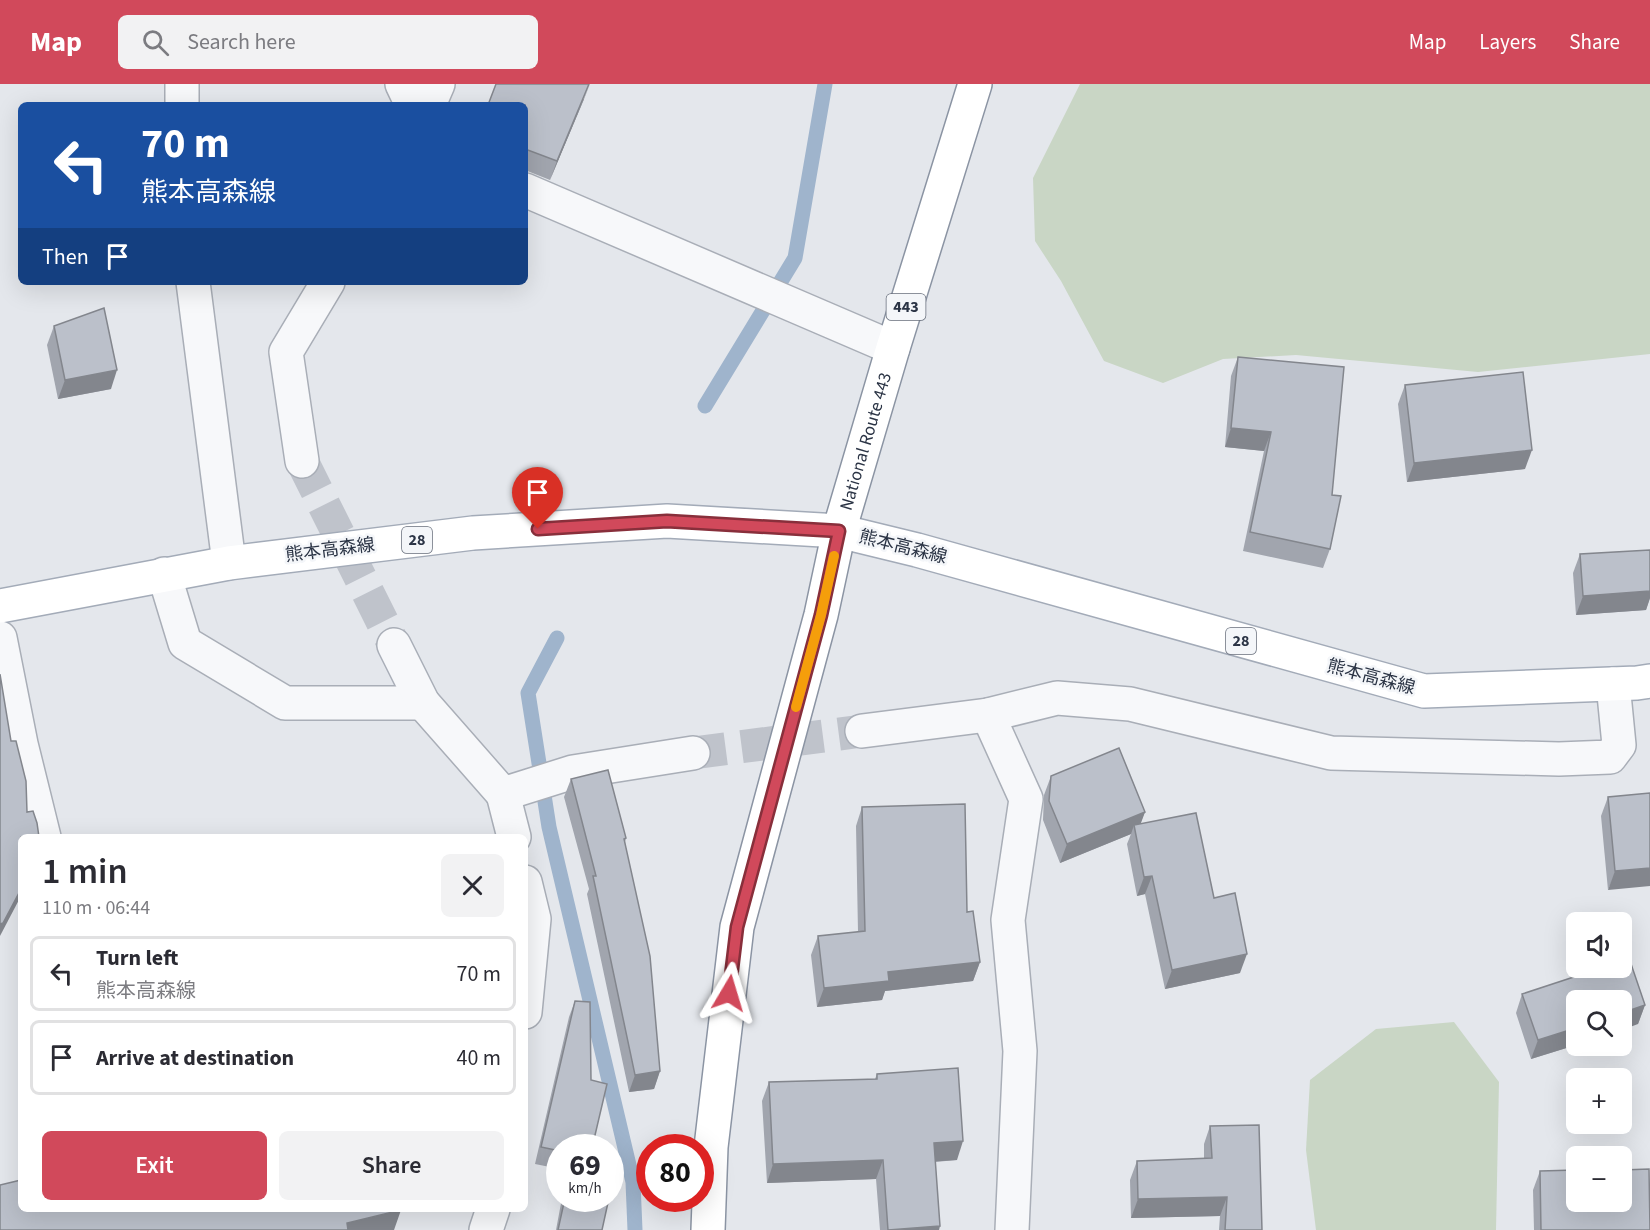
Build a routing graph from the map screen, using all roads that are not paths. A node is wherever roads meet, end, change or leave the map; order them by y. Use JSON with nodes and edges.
{"nodes":[{"id":1,"x":182,"y":84,"type":"edge"},
{"id":2,"x":402,"y":84,"type":"edge"},
{"id":3,"x":438,"y":84,"type":"edge"},
{"id":4,"x":975,"y":84,"type":"edge"},
{"id":5,"x":182,"y":102,"type":"edge"},
{"id":6,"x":411,"y":102,"type":"edge"},
{"id":7,"x":430,"y":102,"type":"edge"},
{"id":8,"x":528,"y":191,"type":"edge"},
{"id":9,"x":193,"y":285,"type":"edge"},
{"id":10,"x":326,"y":285,"type":"edge"},
{"id":11,"x":893,"y":348,"type":"junction"},
{"id":12,"x":302,"y":461,"type":"tunnel mouth"},
{"id":13,"x":839,"y":531,"type":"junction"},
{"id":14,"x":229,"y":562,"type":"junction"},
{"id":15,"x":164,"y":574,"type":"junction"},
{"id":16,"x":0,"y":606,"type":"edge"},
{"id":17,"x":0,"y":638,"type":"edge"},
{"id":18,"x":394,"y":645,"type":"tunnel mouth"},
{"id":19,"x":1650,"y":681,"type":"edge"},
{"id":20,"x":1613,"y":684,"type":"junction"},
{"id":21,"x":423,"y":703,"type":"junction"},
{"id":22,"x":988,"y":715,"type":"junction"},
{"id":23,"x":862,"y":731,"type":"tunnel mouth"},
{"id":24,"x":693,"y":753,"type":"tunnel mouth"},
{"id":25,"x":511,"y":791,"type":"junction"},
{"id":26,"x":43,"y":834,"type":"edge"},
{"id":27,"x":514,"y":834,"type":"edge"},
{"id":28,"x":528,"y":895,"type":"edge"},
{"id":29,"x":528,"y":981,"type":"edge"},
{"id":30,"x":492,"y":1212,"type":"edge"},
{"id":31,"x":486,"y":1230,"type":"edge"},
{"id":32,"x":708,"y":1230,"type":"edge"},
{"id":33,"x":1012,"y":1230,"type":"edge"}],
"edges":[{"from":1,"to":5,"type":"street"},
{"from":2,"to":6,"type":"street"},
{"from":3,"to":7,"type":"street"},
{"from":4,"to":11,"type":"main road","name":"National Route 443","number":"443"},
{"from":8,"to":11,"type":"street"},
{"from":9,"to":14,"type":"street"},
{"from":10,"to":12,"type":"street"},
{"from":11,"to":13,"type":"main road","name":"National Route 443","number":"443"},
{"from":13,"to":14,"type":"main road","name":"熊本高森線","number":"28"},
{"from":13,"to":20,"type":"main road","name":"熊本高森線","number":"28"},
{"from":13,"to":32,"type":"main road","name":"National Route 443","number":"443"},
{"from":14,"to":15,"type":"main road","name":"熊本高森線","number":"28"},
{"from":15,"to":16,"type":"main road","name":"熊本高森線","number":"28"},
{"from":15,"to":21,"type":"street"},
{"from":17,"to":26,"type":"street"},
{"from":18,"to":21,"type":"street"},
{"from":19,"to":20,"type":"main road","name":"熊本高森線","number":"28"},
{"from":20,"to":22,"type":"street"},
{"from":21,"to":25,"type":"street"},
{"from":22,"to":23,"type":"street"},
{"from":22,"to":33,"type":"street"},
{"from":24,"to":25,"type":"street"},
{"from":25,"to":27,"type":"street"},
{"from":28,"to":29,"type":"street"},
{"from":30,"to":31,"type":"street"}]}
